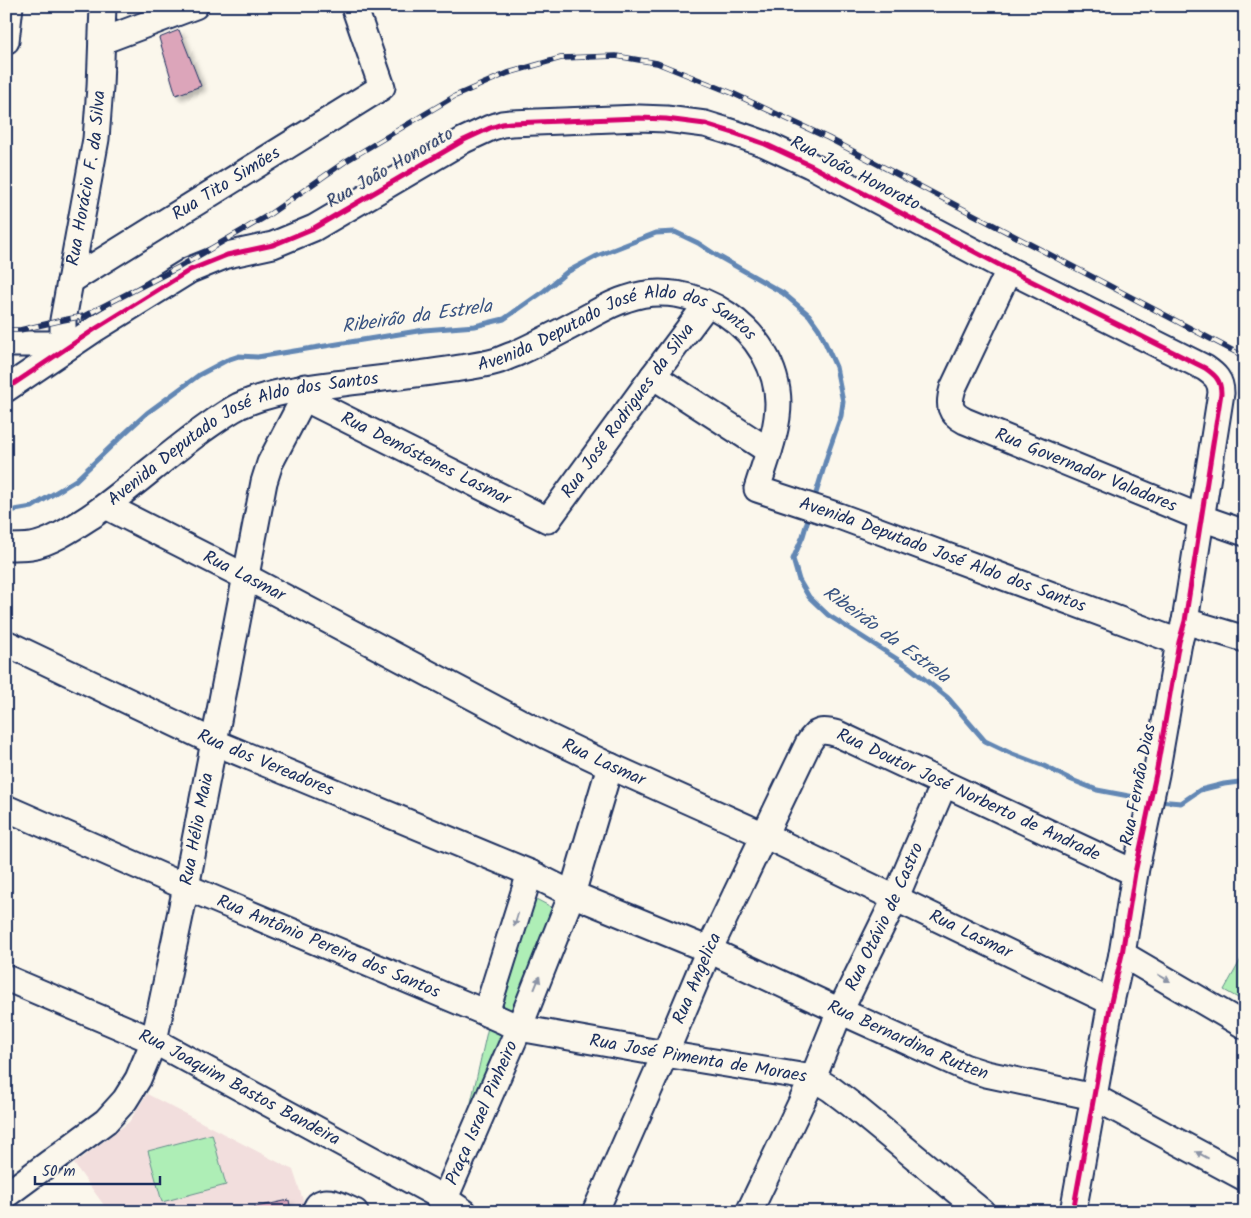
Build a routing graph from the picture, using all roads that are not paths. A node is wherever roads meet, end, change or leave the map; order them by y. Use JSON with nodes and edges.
{"nodes":[{"id":1,"x":10,"y":6,"type":"edge"},
{"id":2,"x":103,"y":6,"type":"edge"},
{"id":3,"x":195,"y":6,"type":"edge"},
{"id":4,"x":354,"y":6,"type":"edge"},
{"id":5,"x":6,"y":41,"type":"edge"},
{"id":6,"x":102,"y":41,"type":"junction"},
{"id":7,"x":1009,"y":270,"type":"junction"},
{"id":8,"x":70,"y":281,"type":"junction"},
{"id":9,"x":707,"y":304,"type":"junction"},
{"id":10,"x":6,"y":344,"type":"edge"},
{"id":11,"x":63,"y":350,"type":"junction"},
{"id":12,"x":1205,"y":368,"type":"joint"},
{"id":13,"x":652,"y":376,"type":"junction"},
{"id":14,"x":6,"y":388,"type":"edge"},
{"id":15,"x":305,"y":393,"type":"junction"},
{"id":16,"x":769,"y":451,"type":"junction"},
{"id":17,"x":106,"y":506,"type":"junction"},
{"id":18,"x":1202,"y":518,"type":"junction"},
{"id":19,"x":548,"y":520,"type":"joint"},
{"id":20,"x":1245,"y":533,"type":"edge"},
{"id":21,"x":6,"y":547,"type":"edge"},
{"id":22,"x":246,"y":577,"type":"junction"},
{"id":23,"x":1182,"y":631,"type":"junction"},
{"id":24,"x":1245,"y":639,"type":"edge"},
{"id":25,"x":6,"y":643,"type":"edge"},
{"id":26,"x":214,"y":742,"type":"junction"},
{"id":27,"x":806,"y":749,"type":"joint"},
{"id":28,"x":610,"y":766,"type":"junction"},
{"id":29,"x":944,"y":784,"type":"junction"},
{"id":30,"x":6,"y":808,"type":"edge"},
{"id":31,"x":764,"y":836,"type":"junction"},
{"id":32,"x":530,"y":873,"type":"junction"},
{"id":33,"x":1136,"y":873,"type":"junction"},
{"id":34,"x":186,"y":887,"type":"junction"},
{"id":35,"x":572,"y":894,"type":"junction"},
{"id":36,"x":894,"y":898,"type":"junction"},
{"id":37,"x":709,"y":950,"type":"junction"},
{"id":38,"x":1122,"y":954,"type":"junction"},
{"id":39,"x":6,"y":978,"type":"edge"},
{"id":40,"x":1111,"y":1002,"type":"junction"},
{"id":41,"x":840,"y":1011,"type":"junction"},
{"id":42,"x":486,"y":1013,"type":"junction"},
{"id":43,"x":1245,"y":1026,"type":"edge"},
{"id":44,"x":519,"y":1028,"type":"junction"},
{"id":45,"x":154,"y":1041,"type":"junction"},
{"id":46,"x":665,"y":1054,"type":"junction"},
{"id":47,"x":813,"y":1078,"type":"junction"},
{"id":48,"x":1094,"y":1097,"type":"junction"},
{"id":49,"x":1245,"y":1178,"type":"edge"},
{"id":50,"x":6,"y":1196,"type":"edge"},
{"id":51,"x":449,"y":1208,"type":"edge"},
{"id":52,"x":315,"y":1212,"type":"edge"},
{"id":53,"x":355,"y":1212,"type":"edge"},
{"id":54,"x":595,"y":1212,"type":"edge"},
{"id":55,"x":749,"y":1212,"type":"edge"},
{"id":56,"x":982,"y":1212,"type":"edge"},
{"id":57,"x":1072,"y":1212,"type":"edge"}],
"edges":[{"from":1,"to":5,"type":"street"},
{"from":2,"to":6,"type":"street","name":"Rua Horácio F. da Silva"},
{"from":3,"to":6,"type":"street"},
{"from":4,"to":8,"type":"street","name":"Rua Tito Simões"},
{"from":6,"to":8,"type":"street","name":"Rua Horácio F. da Silva"},
{"from":7,"to":11,"type":"street","name":"Rua João Honorato"},
{"from":7,"to":12,"type":"street","name":"Rua João Honorato"},
{"from":7,"to":18,"type":"street","name":"Rua Governador Valadares"},
{"from":8,"to":11,"type":"street","name":"Rua Horácio F. da Silva"},
{"from":9,"to":13,"type":"street","name":"Rua José Rodrigues da Silva"},
{"from":9,"to":15,"type":"street","name":"Avenida Deputado José Aldo dos Santos"},
{"from":9,"to":16,"type":"street","name":"Avenida Deputado José Aldo dos Santos"},
{"from":10,"to":11,"type":"street"},
{"from":11,"to":14,"type":"street","name":"Rua João Honorato"},
{"from":12,"to":18,"type":"street","name":"Rua Fernão Dias"},
{"from":13,"to":16,"type":"street"},
{"from":13,"to":19,"type":"street","name":"Rua José Rodrigues da Silva"},
{"from":15,"to":17,"type":"street","name":"Avenida Deputado José Aldo dos Santos"},
{"from":15,"to":19,"type":"street","name":"Rua Demóstenes Lasmar"},
{"from":15,"to":22,"type":"street","name":"Rua Hélio Maia"},
{"from":16,"to":23,"type":"street","name":"Avenida Deputado José Aldo dos Santos"},
{"from":17,"to":21,"type":"street","name":"Avenida Deputado José Aldo dos Santos"},
{"from":17,"to":22,"type":"street","name":"Rua Lasmar"},
{"from":18,"to":20,"type":"street","name":"Rua Governador Valadares"},
{"from":18,"to":23,"type":"street","name":"Rua Fernão Dias"},
{"from":22,"to":26,"type":"street","name":"Rua Hélio Maia"},
{"from":22,"to":28,"type":"street","name":"Rua Lasmar"},
{"from":23,"to":24,"type":"street","name":"Avenida Deputado José Aldo dos Santos"},
{"from":23,"to":33,"type":"street","name":"Rua Fernão Dias"},
{"from":25,"to":26,"type":"street","name":"Rua dos Vereadores"},
{"from":26,"to":32,"type":"street","name":"Rua dos Vereadores"},
{"from":26,"to":34,"type":"street","name":"Rua Hélio Maia"},
{"from":27,"to":29,"type":"street","name":"Rua Doutor José Norberto de Andrade"},
{"from":27,"to":31,"type":"street","name":"Rua Angelica"},
{"from":28,"to":31,"type":"street","name":"Rua Lasmar"},
{"from":28,"to":35,"type":"street","name":"Praça Israel Pinheiro"},
{"from":29,"to":33,"type":"street","name":"Rua Doutor José Norberto de Andrade"},
{"from":29,"to":36,"type":"street","name":"Rua Otávio de Castro"},
{"from":30,"to":34,"type":"street","name":"Rua Antônio Pereira dos Santos"},
{"from":31,"to":36,"type":"street","name":"Rua Lasmar"},
{"from":31,"to":37,"type":"street","name":"Rua Angelica"},
{"from":32,"to":35,"type":"street"},
{"from":32,"to":42,"type":"street","one_way":true},
{"from":33,"to":38,"type":"street","name":"Rua Fernão Dias"},
{"from":34,"to":42,"type":"street","name":"Rua Antônio Pereira dos Santos"},
{"from":34,"to":45,"type":"street","name":"Rua Hélio Maia"},
{"from":35,"to":37,"type":"street","name":"Rua Bernardina Rutten"},
{"from":44,"to":35,"type":"street","name":"Praça Israel Pinheiro","one_way":true},
{"from":36,"to":40,"type":"street","name":"Rua Lasmar"},
{"from":36,"to":41,"type":"street","name":"Rua Otávio de Castro"},
{"from":37,"to":41,"type":"street","name":"Rua Bernardina Rutten"},
{"from":37,"to":46,"type":"street","name":"Rua Angelica"},
{"from":38,"to":40,"type":"street","name":"Rua Fernão Dias"},
{"from":38,"to":43,"type":"street","one_way":true},
{"from":39,"to":45,"type":"street","name":"Rua Joaquim Bastos Bandeira"},
{"from":40,"to":48,"type":"street","name":"Rua Fernão Dias"},
{"from":41,"to":47,"type":"street","name":"Rua Otávio de Castro"},
{"from":41,"to":48,"type":"street","name":"Rua Bernardina Rutten"},
{"from":42,"to":44,"type":"street","name":"Praça Israel Pinheiro"},
{"from":44,"to":46,"type":"street","name":"Rua José Pimenta de Moraes"},
{"from":44,"to":51,"type":"street","name":"Praça Israel Pinheiro"},
{"from":45,"to":50,"type":"street","name":"Rua Hélio Maia"},
{"from":45,"to":51,"type":"street","name":"Rua Joaquim Bastos Bandeira"},
{"from":46,"to":47,"type":"street","name":"Rua José Pimenta de Moraes"},
{"from":46,"to":54,"type":"street","name":"Rua Angelica"},
{"from":47,"to":55,"type":"street","name":"Rua Otávio de Castro"},
{"from":47,"to":56,"type":"street","name":"Rua José Pimenta de Moraes"},
{"from":49,"to":48,"type":"street","name":"Rua Bernardina Rutten","one_way":true},
{"from":48,"to":57,"type":"street","name":"Rua Fernão Dias"},
{"from":52,"to":53,"type":"street"}]}
